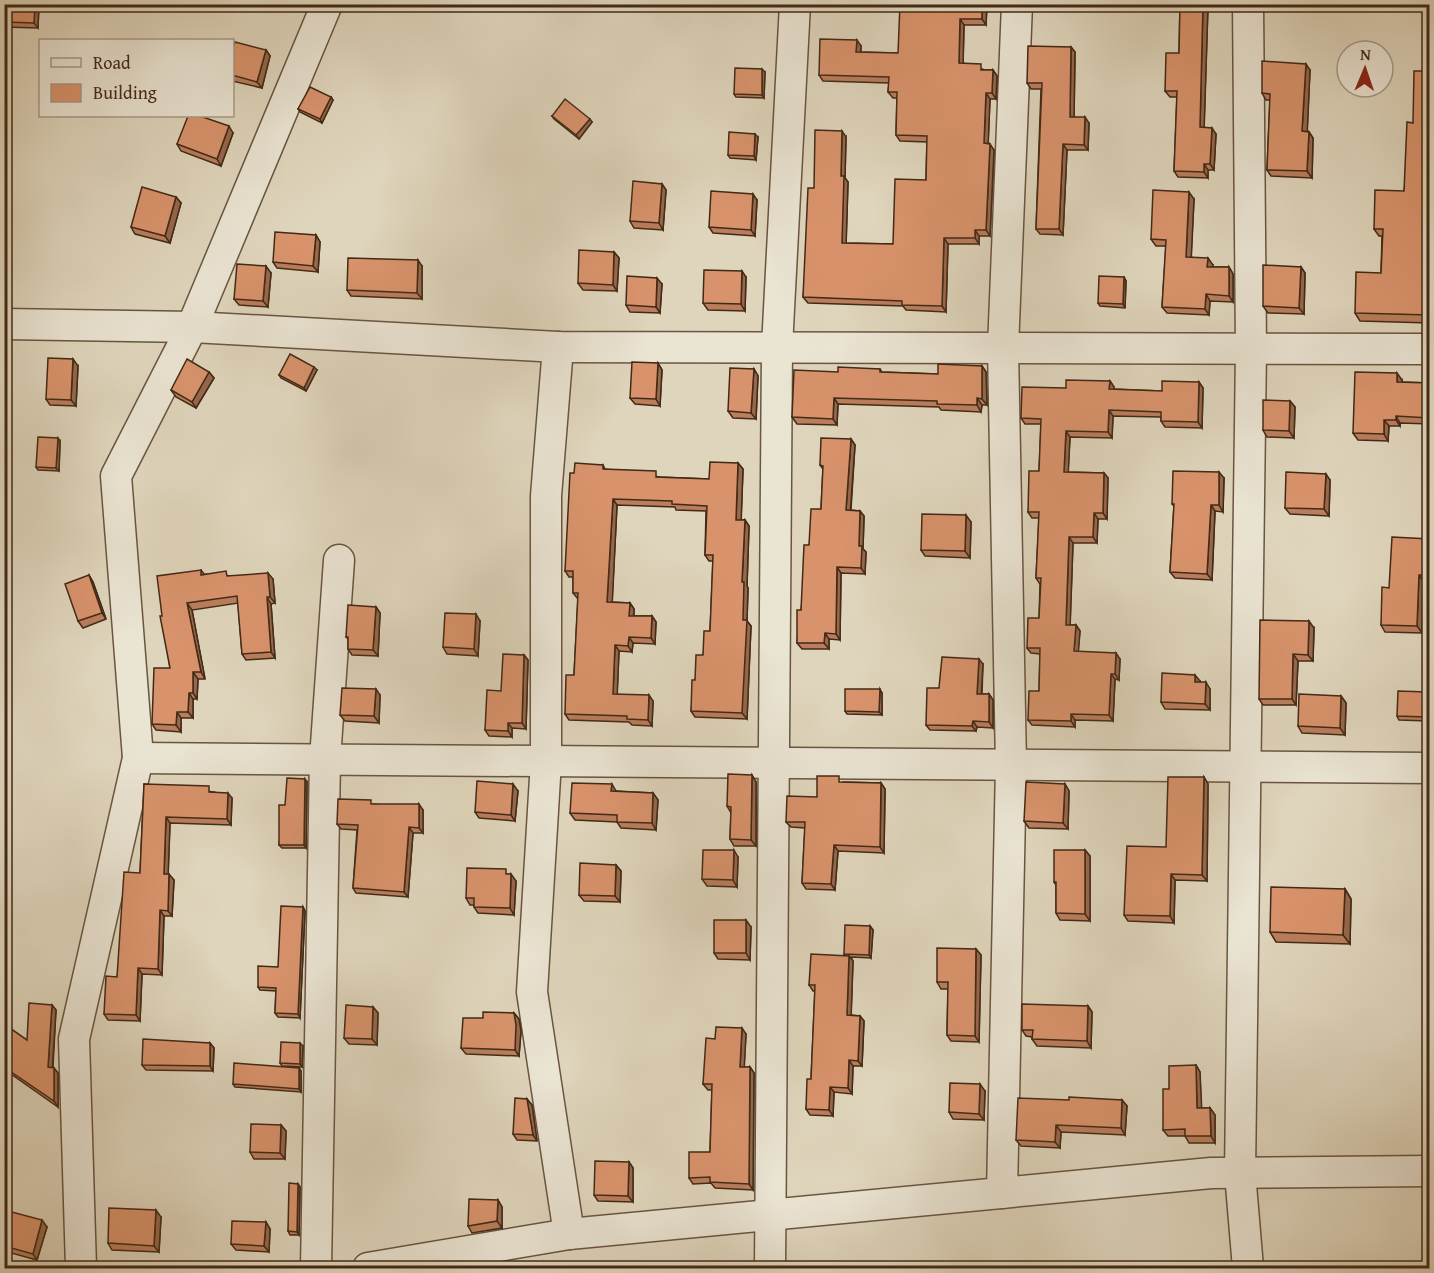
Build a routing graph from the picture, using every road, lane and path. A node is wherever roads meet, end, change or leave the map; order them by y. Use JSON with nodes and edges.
{"nodes":[{"id":1,"x":795,"y":4,"type":"edge"},
{"id":2,"x":1017,"y":4,"type":"edge"},
{"id":3,"x":1248,"y":4,"type":"edge"},
{"id":4,"x":325,"y":5,"type":"edge"},
{"id":5,"x":4,"y":324,"type":"edge"},
{"id":6,"x":192,"y":327,"type":"junction"},
{"id":7,"x":558,"y":347,"type":"junction"},
{"id":8,"x":777,"y":347,"type":"junction"},
{"id":9,"x":1003,"y":348,"type":"junction"},
{"id":10,"x":1251,"y":349,"type":"junction"},
{"id":11,"x":1430,"y":350,"type":"edge"},
{"id":12,"x":339,"y":560,"type":"dead end"},
{"id":13,"x":138,"y":758,"type":"junction"},
{"id":14,"x":325,"y":759,"type":"junction"},
{"id":15,"x":546,"y":761,"type":"junction"},
{"id":16,"x":774,"y":763,"type":"junction"},
{"id":17,"x":1011,"y":765,"type":"junction"},
{"id":18,"x":1245,"y":766,"type":"junction"},
{"id":19,"x":1430,"y":768,"type":"edge"},
{"id":20,"x":1430,"y":1171,"type":"edge"},
{"id":21,"x":1240,"y":1173,"type":"junction"},
{"id":22,"x":1002,"y":1193,"type":"junction"},
{"id":23,"x":769,"y":1215,"type":"junction"},
{"id":24,"x":569,"y":1234,"type":"junction"},
{"id":25,"x":81,"y":1269,"type":"edge"},
{"id":26,"x":316,"y":1269,"type":"edge"},
{"id":27,"x":368,"y":1269,"type":"edge"},
{"id":28,"x":770,"y":1269,"type":"edge"},
{"id":29,"x":1248,"y":1269,"type":"edge"}],
"edges":[{"from":1,"to":8,"type":"street"},
{"from":2,"to":9,"type":"street"},
{"from":3,"to":10,"type":"street"},
{"from":4,"to":6,"type":"street"},
{"from":5,"to":6,"type":"street"},
{"from":6,"to":7,"type":"street"},
{"from":6,"to":13,"type":"street"},
{"from":7,"to":8,"type":"street"},
{"from":7,"to":15,"type":"street"},
{"from":8,"to":9,"type":"street"},
{"from":8,"to":16,"type":"street"},
{"from":9,"to":10,"type":"street"},
{"from":9,"to":17,"type":"street"},
{"from":10,"to":11,"type":"street"},
{"from":10,"to":18,"type":"street"},
{"from":12,"to":14,"type":"street"},
{"from":13,"to":14,"type":"street"},
{"from":13,"to":25,"type":"street"},
{"from":14,"to":15,"type":"street"},
{"from":14,"to":26,"type":"street"},
{"from":15,"to":16,"type":"street"},
{"from":15,"to":24,"type":"street"},
{"from":16,"to":17,"type":"street"},
{"from":16,"to":23,"type":"street"},
{"from":17,"to":18,"type":"street"},
{"from":17,"to":22,"type":"street"},
{"from":18,"to":19,"type":"street"},
{"from":18,"to":21,"type":"street"},
{"from":20,"to":21,"type":"street"},
{"from":21,"to":22,"type":"street"},
{"from":21,"to":29,"type":"street"},
{"from":22,"to":23,"type":"street"},
{"from":23,"to":24,"type":"street"},
{"from":23,"to":28,"type":"street"},
{"from":24,"to":27,"type":"street"}]}
